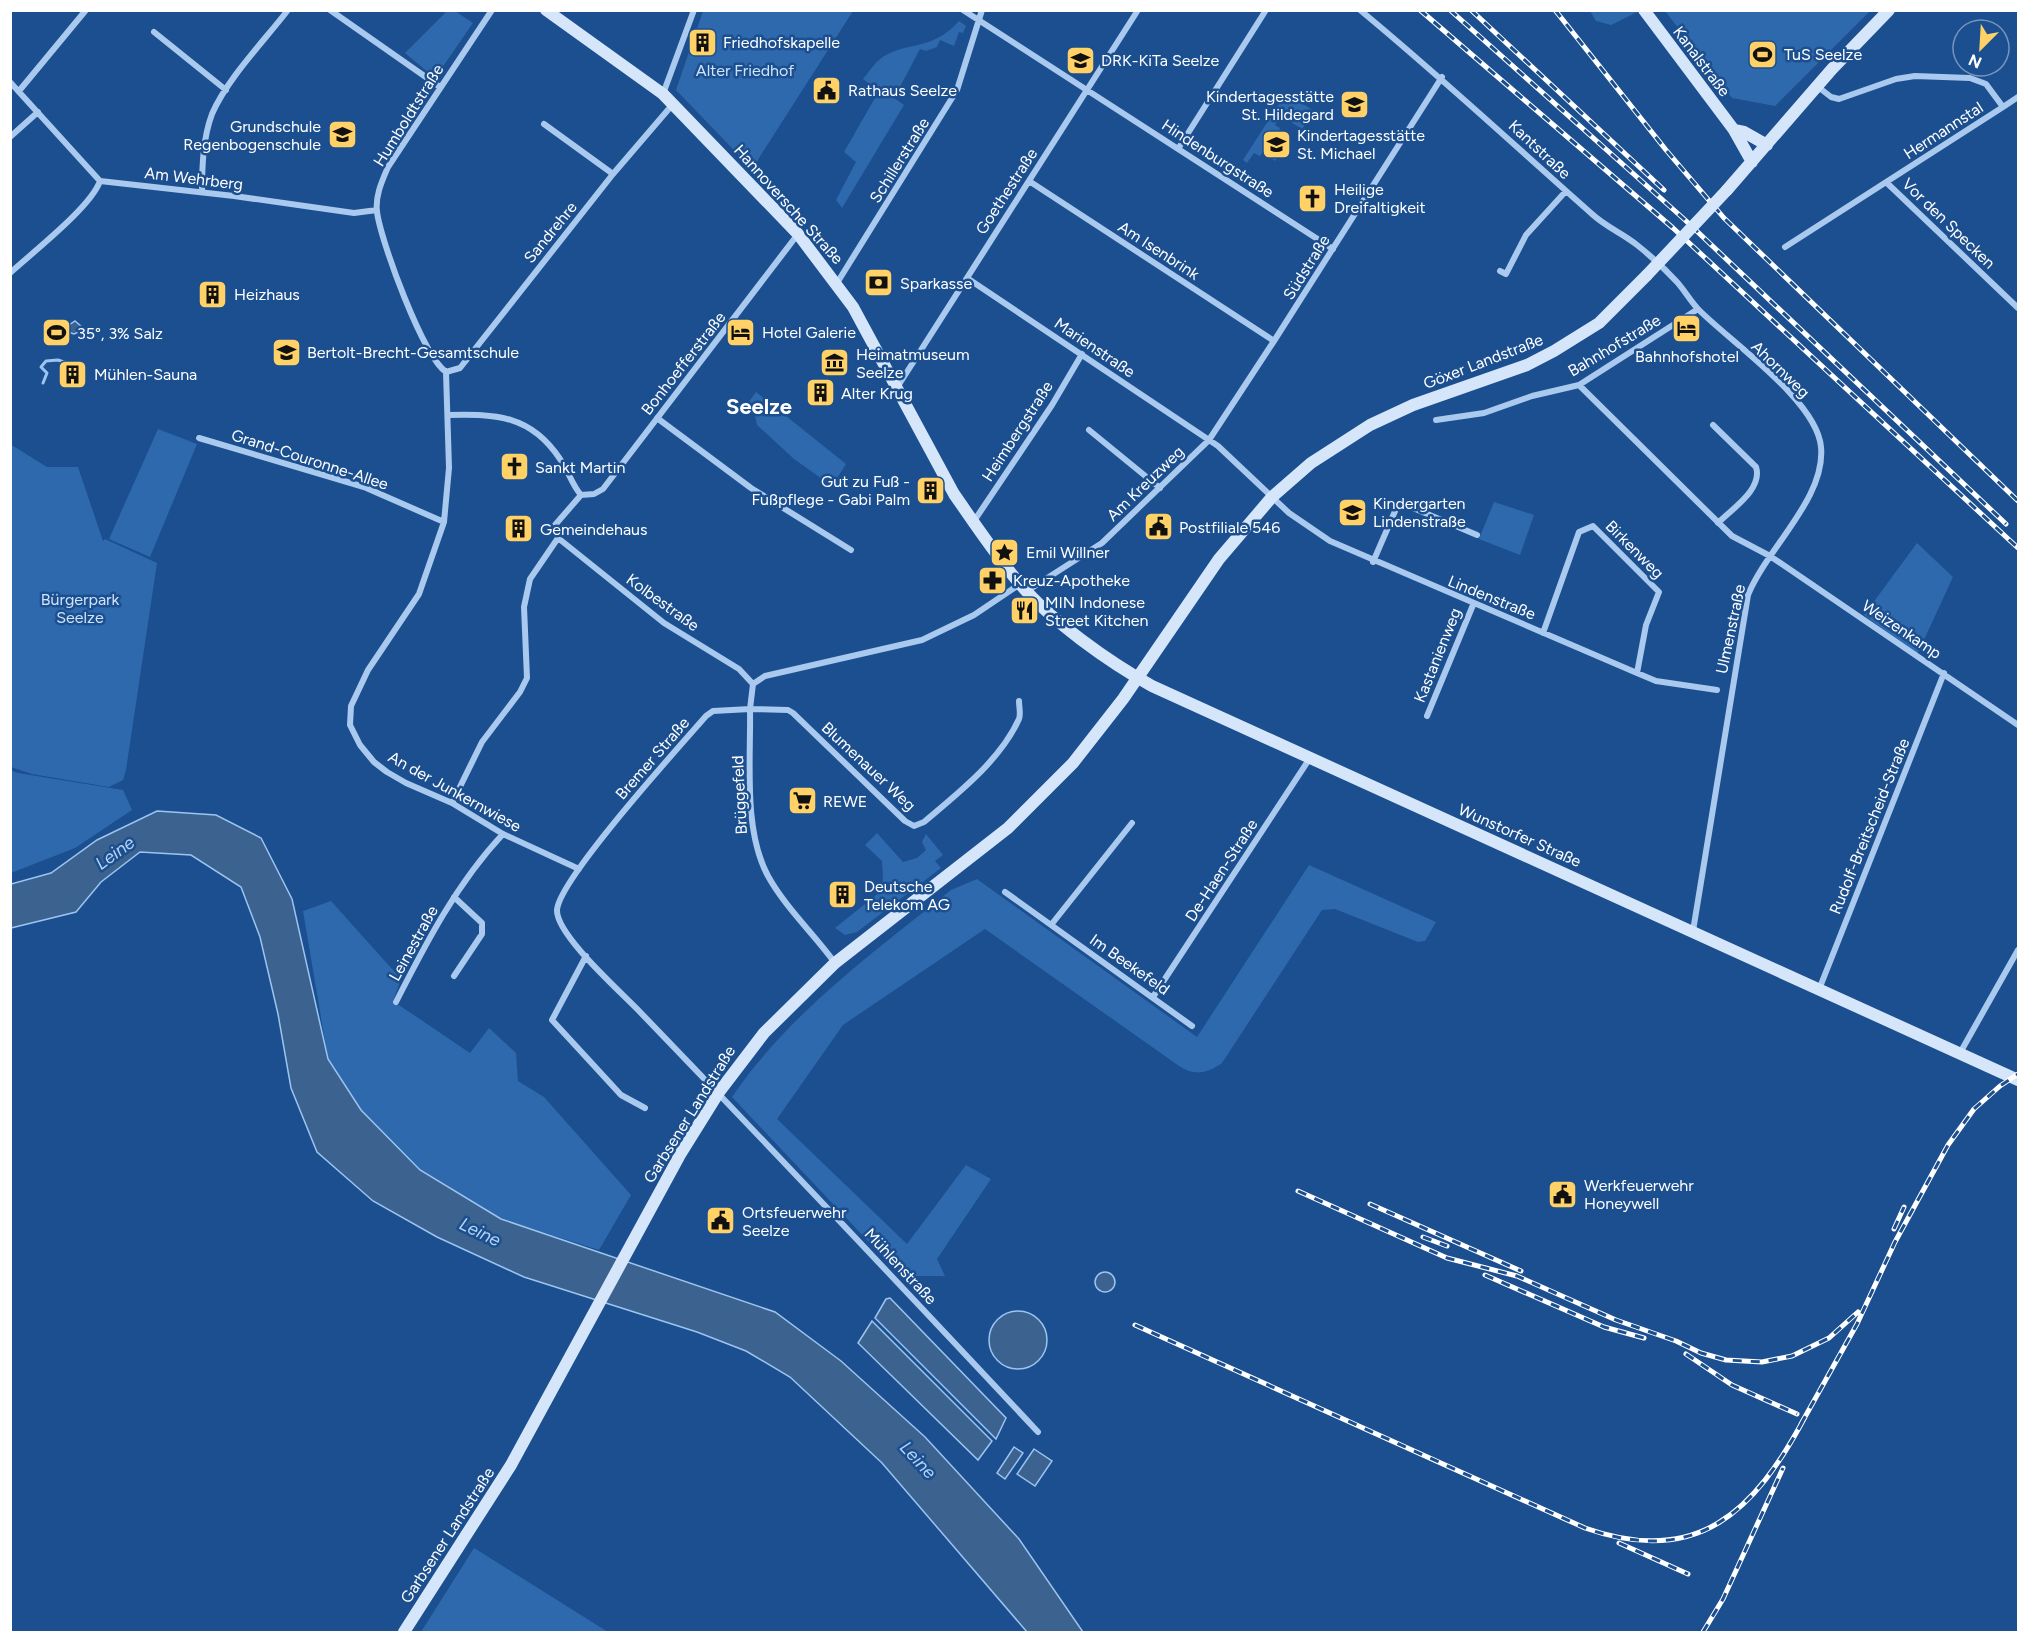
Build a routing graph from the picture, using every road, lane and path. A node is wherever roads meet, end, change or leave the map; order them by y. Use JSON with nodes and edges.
{"nodes":[{"id":1,"x":86,"y":10,"type":"edge"},
{"id":2,"x":288,"y":10,"type":"edge"},
{"id":3,"x":330,"y":10,"type":"edge"},
{"id":4,"x":492,"y":10,"type":"edge"},
{"id":5,"x":546,"y":10,"type":"edge"},
{"id":6,"x":694,"y":10,"type":"edge"},
{"id":7,"x":963,"y":10,"type":"edge"},
{"id":8,"x":982,"y":10,"type":"edge"},
{"id":9,"x":1138,"y":10,"type":"edge"},
{"id":10,"x":1266,"y":10,"type":"edge"},
{"id":11,"x":1360,"y":10,"type":"edge"},
{"id":12,"x":1644,"y":10,"type":"edge"},
{"id":13,"x":1889,"y":10,"type":"edge"},
{"id":14,"x":980,"y":20,"type":"junction"},
{"id":15,"x":154,"y":32,"type":"dead end"},
{"id":16,"x":1442,"y":77,"type":"junction"},
{"id":17,"x":10,"y":82,"type":"edge"},
{"id":18,"x":1817,"y":86,"type":"junction"},
{"id":19,"x":440,"y":87,"type":"junction"},
{"id":20,"x":226,"y":90,"type":"junction"},
{"id":21,"x":1088,"y":90,"type":"junction"},
{"id":22,"x":19,"y":91,"type":"junction"},
{"id":23,"x":663,"y":94,"type":"junction"},
{"id":24,"x":2019,"y":97,"type":"edge"},
{"id":25,"x":673,"y":104,"type":"junction"},
{"id":26,"x":2003,"y":107,"type":"junction"},
{"id":27,"x":38,"y":112,"type":"junction"},
{"id":28,"x":544,"y":124,"type":"dead end"},
{"id":29,"x":1734,"y":130,"type":"junction"},
{"id":30,"x":10,"y":137,"type":"edge"},
{"id":31,"x":1767,"y":145,"type":"junction"},
{"id":32,"x":1178,"y":148,"type":"junction"},
{"id":33,"x":1752,"y":162,"type":"junction"},
{"id":34,"x":613,"y":174,"type":"junction"},
{"id":35,"x":100,"y":181,"type":"junction"},
{"id":36,"x":1029,"y":181,"type":"junction"},
{"id":37,"x":1887,"y":183,"type":"junction"},
{"id":38,"x":1566,"y":191,"type":"junction"},
{"id":39,"x":202,"y":192,"type":"junction"},
{"id":40,"x":377,"y":210,"type":"junction"},
{"id":41,"x":798,"y":234,"type":"junction"},
{"id":42,"x":1785,"y":247,"type":"dead end"},
{"id":43,"x":1334,"y":249,"type":"junction"},
{"id":44,"x":1500,"y":271,"type":"dead end"},
{"id":45,"x":10,"y":273,"type":"edge"},
{"id":46,"x":967,"y":278,"type":"junction"},
{"id":47,"x":837,"y":283,"type":"junction"},
{"id":48,"x":2019,"y":308,"type":"edge"},
{"id":49,"x":1698,"y":309,"type":"junction"},
{"id":50,"x":1275,"y":342,"type":"junction"},
{"id":51,"x":1082,"y":354,"type":"junction"},
{"id":52,"x":446,"y":372,"type":"junction"},
{"id":53,"x":1580,"y":385,"type":"junction"},
{"id":54,"x":898,"y":386,"type":"junction"},
{"id":55,"x":449,"y":415,"type":"junction"},
{"id":56,"x":657,"y":418,"type":"junction"},
{"id":57,"x":1436,"y":420,"type":"dead end"},
{"id":58,"x":1713,"y":425,"type":"dead end"},
{"id":59,"x":1089,"y":430,"type":"dead end"},
{"id":60,"x":199,"y":438,"type":"dead end"},
{"id":61,"x":1209,"y":440,"type":"junction"},
{"id":62,"x":1160,"y":488,"type":"junction"},
{"id":63,"x":581,"y":495,"type":"junction"},
{"id":64,"x":1272,"y":497,"type":"junction"},
{"id":65,"x":444,"y":522,"type":"junction"},
{"id":66,"x":974,"y":522,"type":"junction"},
{"id":67,"x":1718,"y":523,"type":"junction"},
{"id":68,"x":1477,"y":535,"type":"dead end"},
{"id":69,"x":558,"y":538,"type":"junction"},
{"id":70,"x":851,"y":550,"type":"dead end"},
{"id":71,"x":1770,"y":556,"type":"junction"},
{"id":72,"x":1373,"y":562,"type":"junction"},
{"id":73,"x":1023,"y":588,"type":"junction"},
{"id":74,"x":1473,"y":605,"type":"junction"},
{"id":75,"x":1543,"y":633,"type":"junction"},
{"id":76,"x":1637,"y":674,"type":"junction"},
{"id":77,"x":1944,"y":674,"type":"junction"},
{"id":78,"x":1137,"y":678,"type":"junction"},
{"id":79,"x":753,"y":684,"type":"junction"},
{"id":80,"x":1717,"y":690,"type":"dead end"},
{"id":81,"x":1019,"y":701,"type":"dead end"},
{"id":82,"x":750,"y":709,"type":"junction"},
{"id":83,"x":1427,"y":716,"type":"dead end"},
{"id":84,"x":2019,"y":725,"type":"edge"},
{"id":85,"x":1310,"y":758,"type":"junction"},
{"id":86,"x":452,"y":803,"type":"junction"},
{"id":87,"x":1132,"y":824,"type":"dead end"},
{"id":88,"x":503,"y":834,"type":"junction"},
{"id":89,"x":579,"y":869,"type":"junction"},
{"id":90,"x":1005,"y":892,"type":"dead end"},
{"id":91,"x":454,"y":897,"type":"junction"},
{"id":92,"x":1051,"y":926,"type":"junction"},
{"id":93,"x":1693,"y":931,"type":"junction"},
{"id":94,"x":2019,"y":950,"type":"edge"},
{"id":95,"x":586,"y":956,"type":"junction"},
{"id":96,"x":834,"y":963,"type":"junction"},
{"id":97,"x":2015,"y":963,"type":"edge"},
{"id":98,"x":454,"y":976,"type":"dead end"},
{"id":99,"x":1820,"y":987,"type":"junction"},
{"id":100,"x":1153,"y":997,"type":"junction"},
{"id":101,"x":396,"y":1002,"type":"dead end"},
{"id":102,"x":1192,"y":1026,"type":"dead end"},
{"id":103,"x":1960,"y":1054,"type":"junction"},
{"id":104,"x":2019,"y":1080,"type":"edge"},
{"id":105,"x":719,"y":1092,"type":"junction"},
{"id":106,"x":645,"y":1108,"type":"dead end"},
{"id":107,"x":1038,"y":1432,"type":"dead end"},
{"id":108,"x":404,"y":1632,"type":"edge"}],
"edges":[{"from":1,"to":22,"type":"street"},
{"from":2,"to":20,"type":"street"},
{"from":3,"to":19,"type":"street"},
{"from":4,"to":19,"type":"street","name":"Humboldtstraße"},
{"from":5,"to":23,"type":"main road","name":"Hannoversche Straße"},
{"from":6,"to":23,"type":"street"},
{"from":7,"to":14,"type":"street","name":"Hindenburgstraße"},
{"from":8,"to":14,"type":"street","name":"Schillerstraße"},
{"from":9,"to":21,"type":"street","name":"Goethestraße"},
{"from":10,"to":32,"type":"street"},
{"from":11,"to":16,"type":"street","name":"Kantstraße"},
{"from":12,"to":29,"type":"main road","name":"Kanalstraße"},
{"from":13,"to":18,"type":"main road","name":"Göxer Landstraße"},
{"from":14,"to":21,"type":"street","name":"Hindenburgstraße"},
{"from":14,"to":47,"type":"street","name":"Schillerstraße"},
{"from":15,"to":20,"type":"street"},
{"from":16,"to":38,"type":"street","name":"Kantstraße"},
{"from":16,"to":43,"type":"street","name":"Südstraße"},
{"from":17,"to":22,"type":"street"},
{"from":18,"to":26,"type":"street","name":"Hermannstal"},
{"from":18,"to":31,"type":"main road","name":"Göxer Landstraße"},
{"from":19,"to":40,"type":"street","name":"Humboldtstraße"},
{"from":20,"to":39,"type":"street"},
{"from":21,"to":32,"type":"street","name":"Hindenburgstraße"},
{"from":21,"to":36,"type":"street","name":"Goethestraße"},
{"from":22,"to":27,"type":"street"},
{"from":23,"to":25,"type":"main road","name":"Hannoversche Straße"},
{"from":24,"to":26,"type":"street"},
{"from":25,"to":34,"type":"street","name":"Sandrehre"},
{"from":25,"to":41,"type":"main road","name":"Hannoversche Straße"},
{"from":26,"to":37,"type":"street","name":"Hermannstal"},
{"from":27,"to":30,"type":"street"},
{"from":27,"to":35,"type":"street"},
{"from":28,"to":34,"type":"street"},
{"from":29,"to":31,"type":"main road","name":"Kanalstraße"},
{"from":29,"to":33,"type":"main road","name":"Kanalstraße"},
{"from":31,"to":33,"type":"main road","name":"Göxer Landstraße"},
{"from":32,"to":43,"type":"street","name":"Hindenburgstraße"},
{"from":33,"to":64,"type":"main road","name":"Göxer Landstraße","bridge":true},
{"from":34,"to":52,"type":"street","name":"Sandrehre"},
{"from":35,"to":39,"type":"street","name":"Am Wehrberg"},
{"from":35,"to":45,"type":"street"},
{"from":36,"to":46,"type":"street","name":"Goethestraße"},
{"from":36,"to":50,"type":"street","name":"Am Isenbrink"},
{"from":37,"to":42,"type":"street","name":"Hermannstal"},
{"from":37,"to":48,"type":"street","name":"Vor den Specken"},
{"from":38,"to":44,"type":"street"},
{"from":38,"to":49,"type":"street","name":"Kantstraße"},
{"from":39,"to":40,"type":"street","name":"Am Wehrberg"},
{"from":40,"to":52,"type":"street","name":"Humboldtstraße"},
{"from":41,"to":47,"type":"main road","name":"Hannoversche Straße"},
{"from":41,"to":56,"type":"street","name":"Bonhoefferstraße"},
{"from":43,"to":50,"type":"street","name":"Südstraße"},
{"from":46,"to":51,"type":"street","name":"Marienstraße"},
{"from":46,"to":54,"type":"street","name":"Goethestraße"},
{"from":47,"to":54,"type":"main road","name":"Hannoversche Straße"},
{"from":49,"to":53,"type":"street","name":"Bahnhofstraße"},
{"from":49,"to":71,"type":"street","name":"Ahornweg"},
{"from":50,"to":61,"type":"street","name":"Südstraße"},
{"from":51,"to":61,"type":"street","name":"Marienstraße"},
{"from":51,"to":66,"type":"street","name":"Heimbergstraße"},
{"from":52,"to":55,"type":"street","name":"An der Junkernwiese"},
{"from":53,"to":57,"type":"street","name":"Bahnhofstraße"},
{"from":53,"to":67,"type":"street"},
{"from":54,"to":66,"type":"main road","name":"Hannoversche Straße"},
{"from":55,"to":63,"type":"street"},
{"from":55,"to":65,"type":"street","name":"An der Junkernwiese"},
{"from":56,"to":63,"type":"street","name":"Bonhoefferstraße"},
{"from":56,"to":70,"type":"street"},
{"from":58,"to":67,"type":"street"},
{"from":59,"to":62,"type":"street"},
{"from":60,"to":65,"type":"street","name":"Grand-Couronne-Allee"},
{"from":61,"to":62,"type":"street","name":"Am Kreuzweg"},
{"from":61,"to":64,"type":"street"},
{"from":62,"to":73,"type":"street","name":"Am Kreuzweg"},
{"from":63,"to":69,"type":"street"},
{"from":64,"to":72,"type":"street","name":"Lindenstraße"},
{"from":64,"to":78,"type":"main road","name":"Göxer Landstraße"},
{"from":65,"to":86,"type":"street","name":"An der Junkernwiese"},
{"from":66,"to":73,"type":"main road","name":"Hannoversche Straße"},
{"from":67,"to":71,"type":"street"},
{"from":68,"to":72,"type":"street"},
{"from":69,"to":79,"type":"street","name":"Kolbestraße"},
{"from":69,"to":86,"type":"street"},
{"from":71,"to":77,"type":"street","name":"Weizenkamp"},
{"from":71,"to":93,"type":"street","name":"Ulmenstraße"},
{"from":72,"to":74,"type":"street","name":"Lindenstraße"},
{"from":73,"to":78,"type":"main road","name":"Wunstorfer Straße"},
{"from":73,"to":79,"type":"street"},
{"from":74,"to":75,"type":"street","name":"Lindenstraße"},
{"from":74,"to":83,"type":"street","name":"Kastanienweg"},
{"from":75,"to":76,"type":"street","name":"Lindenstraße"},
{"from":75,"to":76,"type":"street","name":"Birkenweg"},
{"from":76,"to":80,"type":"street","name":"Lindenstraße"},
{"from":77,"to":84,"type":"street","name":"Weizenkamp"},
{"from":77,"to":99,"type":"street","name":"Rudolf-Breitscheid-Straße"},
{"from":78,"to":85,"type":"main road","name":"Wunstorfer Straße"},
{"from":78,"to":96,"type":"main road","name":"Garbsener Landstraße"},
{"from":79,"to":82,"type":"street"},
{"from":81,"to":82,"type":"street","name":"Blumenauer Weg"},
{"from":82,"to":89,"type":"street","name":"Bremer Straße"},
{"from":82,"to":96,"type":"street","name":"Brüggefeld"},
{"from":85,"to":93,"type":"main road","name":"Wunstorfer Straße"},
{"from":85,"to":100,"type":"street","name":"De-Haen-Straße"},
{"from":86,"to":88,"type":"street","name":"An der Junkernwiese"},
{"from":87,"to":92,"type":"street"},
{"from":88,"to":89,"type":"street","name":"An der Junkernwiese"},
{"from":88,"to":91,"type":"street","name":"Leinestraße"},
{"from":89,"to":95,"type":"street","name":"Bremer Straße"},
{"from":90,"to":92,"type":"street","name":"Im Beekefeld"},
{"from":91,"to":98,"type":"street","name":"Leinestraße"},
{"from":91,"to":101,"type":"street","name":"Leinestraße"},
{"from":92,"to":100,"type":"street","name":"Im Beekefeld"},
{"from":93,"to":99,"type":"main road","name":"Wunstorfer Straße"},
{"from":94,"to":97,"type":"street"},
{"from":95,"to":105,"type":"street","name":"Bremer Straße"},
{"from":95,"to":106,"type":"street"},
{"from":96,"to":105,"type":"main road","name":"Garbsener Landstraße"},
{"from":97,"to":103,"type":"street"},
{"from":99,"to":103,"type":"main road","name":"Wunstorfer Straße"},
{"from":100,"to":102,"type":"street","name":"Im Beekefeld"},
{"from":103,"to":104,"type":"main road","name":"Wunstorfer Straße"},
{"from":105,"to":107,"type":"street","name":"Mühlenstraße"},
{"from":105,"to":108,"type":"main road","name":"Garbsener Landstraße"}]}
